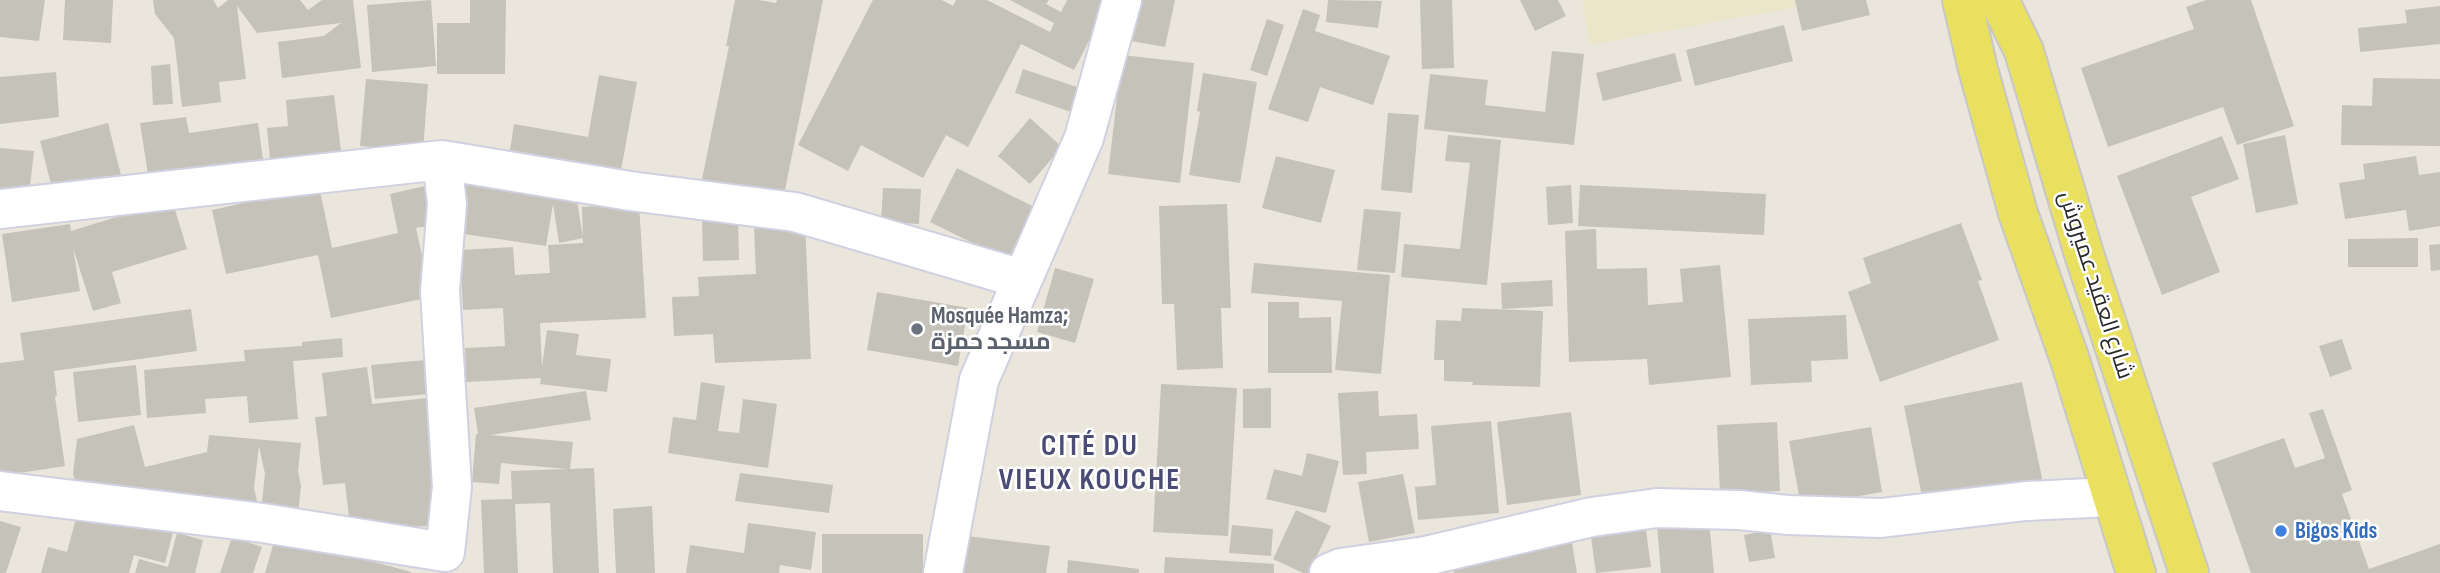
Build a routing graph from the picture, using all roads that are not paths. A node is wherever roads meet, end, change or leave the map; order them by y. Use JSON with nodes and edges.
{"nodes":[{"id":1,"x":1122,"y":0,"type":"edge"},
{"id":2,"x":1962,"y":0,"type":"edge"},
{"id":3,"x":1999,"y":0,"type":"edge"},
{"id":4,"x":442,"y":160,"type":"junction"},
{"id":5,"x":0,"y":209,"type":"edge"},
{"id":6,"x":1022,"y":279,"type":"junction"},
{"id":7,"x":0,"y":491,"type":"edge"},
{"id":8,"x":2112,"y":497,"type":"junction"},
{"id":9,"x":442,"y":563,"type":"edge"},
{"id":10,"x":943,"y":573,"type":"edge"},
{"id":11,"x":1329,"y":573,"type":"edge"},
{"id":12,"x":2136,"y":573,"type":"edge"},
{"id":13,"x":2189,"y":573,"type":"edge"}],
"edges":[{"from":1,"to":6,"type":"street"},
{"from":2,"to":8,"type":"main road","name":"شارع العقيد عميروش"},
{"from":3,"to":13,"type":"main road","name":"شارع العقيد عميروش"},
{"from":4,"to":5,"type":"street"},
{"from":4,"to":6,"type":"street"},
{"from":4,"to":9,"type":"street"},
{"from":6,"to":10,"type":"street"},
{"from":7,"to":9,"type":"street"},
{"from":8,"to":11,"type":"street"},
{"from":8,"to":12,"type":"main road","name":"شارع العقيد عميروش"}]}
